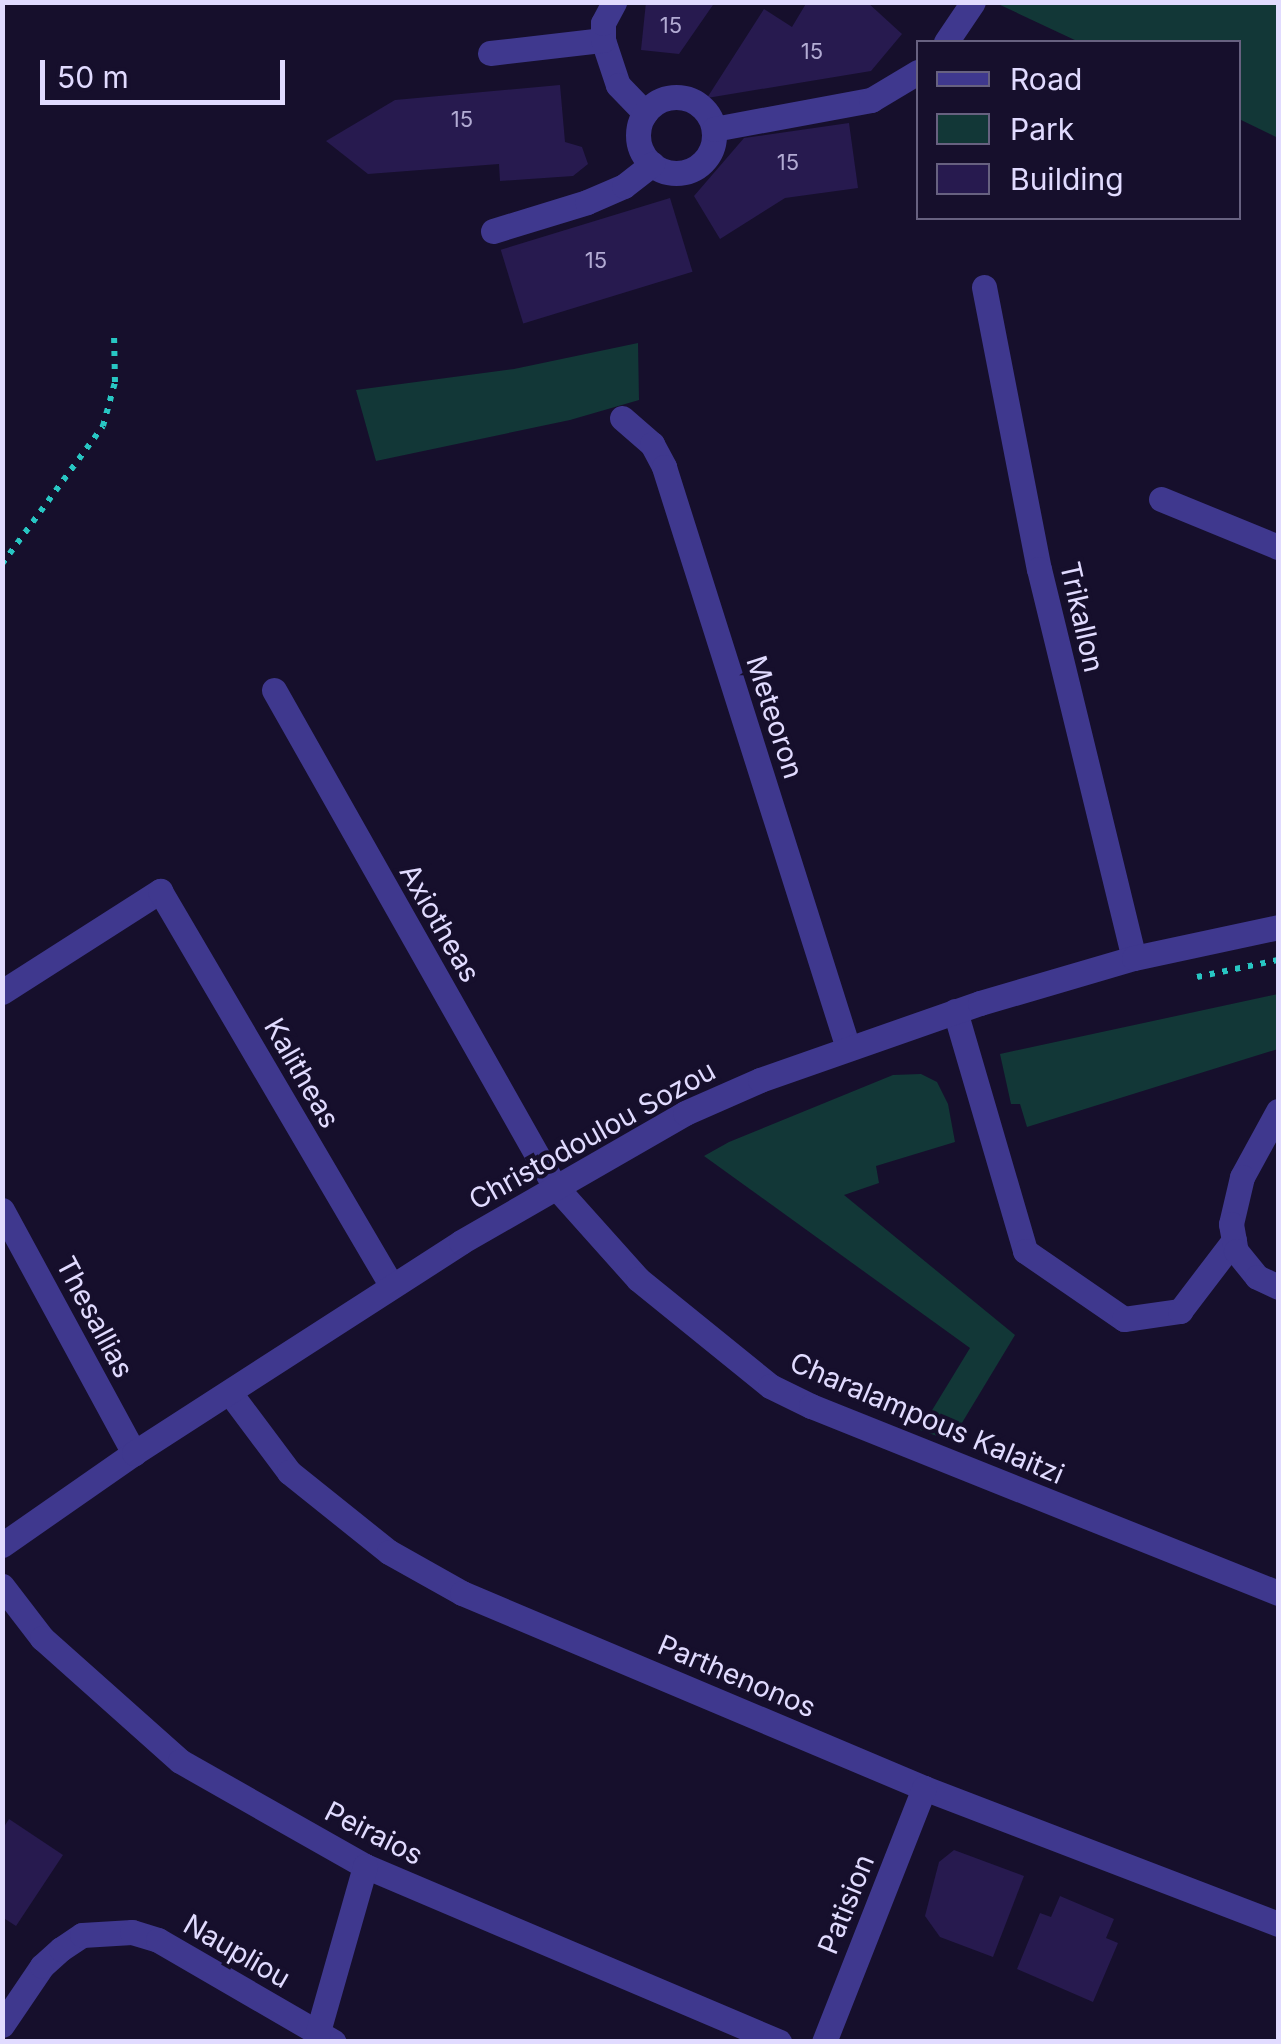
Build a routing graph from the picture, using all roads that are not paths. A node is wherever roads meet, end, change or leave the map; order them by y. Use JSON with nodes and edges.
{"nodes":[{"id":1,"x":614,"y":2,"type":"edge"},
{"id":2,"x":973,"y":2,"type":"edge"},
{"id":3,"x":602,"y":40,"type":"junction"},
{"id":4,"x":947,"y":40,"type":"edge"},
{"id":5,"x":490,"y":53,"type":"dead end"},
{"id":6,"x":916,"y":73,"type":"edge"},
{"id":7,"x":645,"y":113,"type":"junction"},
{"id":8,"x":714,"y":129,"type":"junction"},
{"id":9,"x":652,"y":164,"type":"junction"},
{"id":10,"x":493,"y":230,"type":"dead end"},
{"id":11,"x":984,"y":288,"type":"dead end"},
{"id":12,"x":622,"y":418,"type":"dead end"},
{"id":13,"x":1161,"y":499,"type":"dead end"},
{"id":14,"x":1278,"y":547,"type":"edge"},
{"id":15,"x":274,"y":690,"type":"dead end"},
{"id":16,"x":1278,"y":927,"type":"edge"},
{"id":17,"x":1134,"y":958,"type":"junction"},
{"id":18,"x":2,"y":992,"type":"edge"},
{"id":19,"x":955,"y":1011,"type":"junction"},
{"id":20,"x":848,"y":1048,"type":"junction"},
{"id":21,"x":1278,"y":1110,"type":"edge"},
{"id":22,"x":554,"y":1186,"type":"junction"},
{"id":23,"x":2,"y":1210,"type":"edge"},
{"id":24,"x":1234,"y":1240,"type":"junction"},
{"id":25,"x":392,"y":1286,"type":"junction"},
{"id":26,"x":1278,"y":1286,"type":"edge"},
{"id":27,"x":230,"y":1393,"type":"junction"},
{"id":28,"x":134,"y":1452,"type":"junction"},
{"id":29,"x":2,"y":1545,"type":"edge"},
{"id":30,"x":2,"y":1586,"type":"edge"},
{"id":31,"x":1278,"y":1593,"type":"edge"},
{"id":32,"x":924,"y":1788,"type":"junction"},
{"id":33,"x":365,"y":1866,"type":"junction"},
{"id":34,"x":1278,"y":1924,"type":"edge"},
{"id":35,"x":2,"y":2026,"type":"edge"},
{"id":36,"x":322,"y":2038,"type":"edge"},
{"id":37,"x":779,"y":2042,"type":"edge"},
{"id":38,"x":824,"y":2042,"type":"edge"}],
"edges":[{"from":1,"to":3,"type":"street"},
{"from":2,"to":4,"type":"street"},
{"from":3,"to":5,"type":"street"},
{"from":3,"to":7,"type":"street"},
{"from":6,"to":8,"type":"street"},
{"from":7,"to":8,"type":"street"},
{"from":7,"to":9,"type":"street"},
{"from":8,"to":9,"type":"street"},
{"from":9,"to":10,"type":"street"},
{"from":11,"to":17,"type":"street","name":"Trikallon"},
{"from":12,"to":20,"type":"street","name":"Meteoron"},
{"from":13,"to":14,"type":"street"},
{"from":15,"to":22,"type":"street","name":"Axiotheas"},
{"from":16,"to":17,"type":"street","name":"Christodoulou Sozou"},
{"from":17,"to":19,"type":"street","name":"Christodoulou Sozou"},
{"from":18,"to":25,"type":"street","name":"Kalitheas"},
{"from":19,"to":20,"type":"street","name":"Christodoulou Sozou"},
{"from":19,"to":24,"type":"street"},
{"from":20,"to":22,"type":"street","name":"Christodoulou Sozou"},
{"from":21,"to":24,"type":"street"},
{"from":22,"to":25,"type":"street","name":"Christodoulou Sozou"},
{"from":22,"to":31,"type":"street","name":"Charalampous Kalaitzi"},
{"from":23,"to":28,"type":"street","name":"Thesallias"},
{"from":24,"to":26,"type":"street"},
{"from":25,"to":27,"type":"street","name":"Christodoulou Sozou"},
{"from":27,"to":28,"type":"street","name":"Christodoulou Sozou"},
{"from":27,"to":32,"type":"street","name":"Parthenonos"},
{"from":28,"to":29,"type":"street","name":"Christodoulou Sozou"},
{"from":30,"to":33,"type":"street","name":"Peiraios"},
{"from":32,"to":34,"type":"street","name":"Parthenonos"},
{"from":32,"to":38,"type":"street","name":"Patision"},
{"from":33,"to":36,"type":"street"},
{"from":33,"to":37,"type":"street","name":"Peiraios"},
{"from":35,"to":36,"type":"street","name":"Naupliou"}]}
